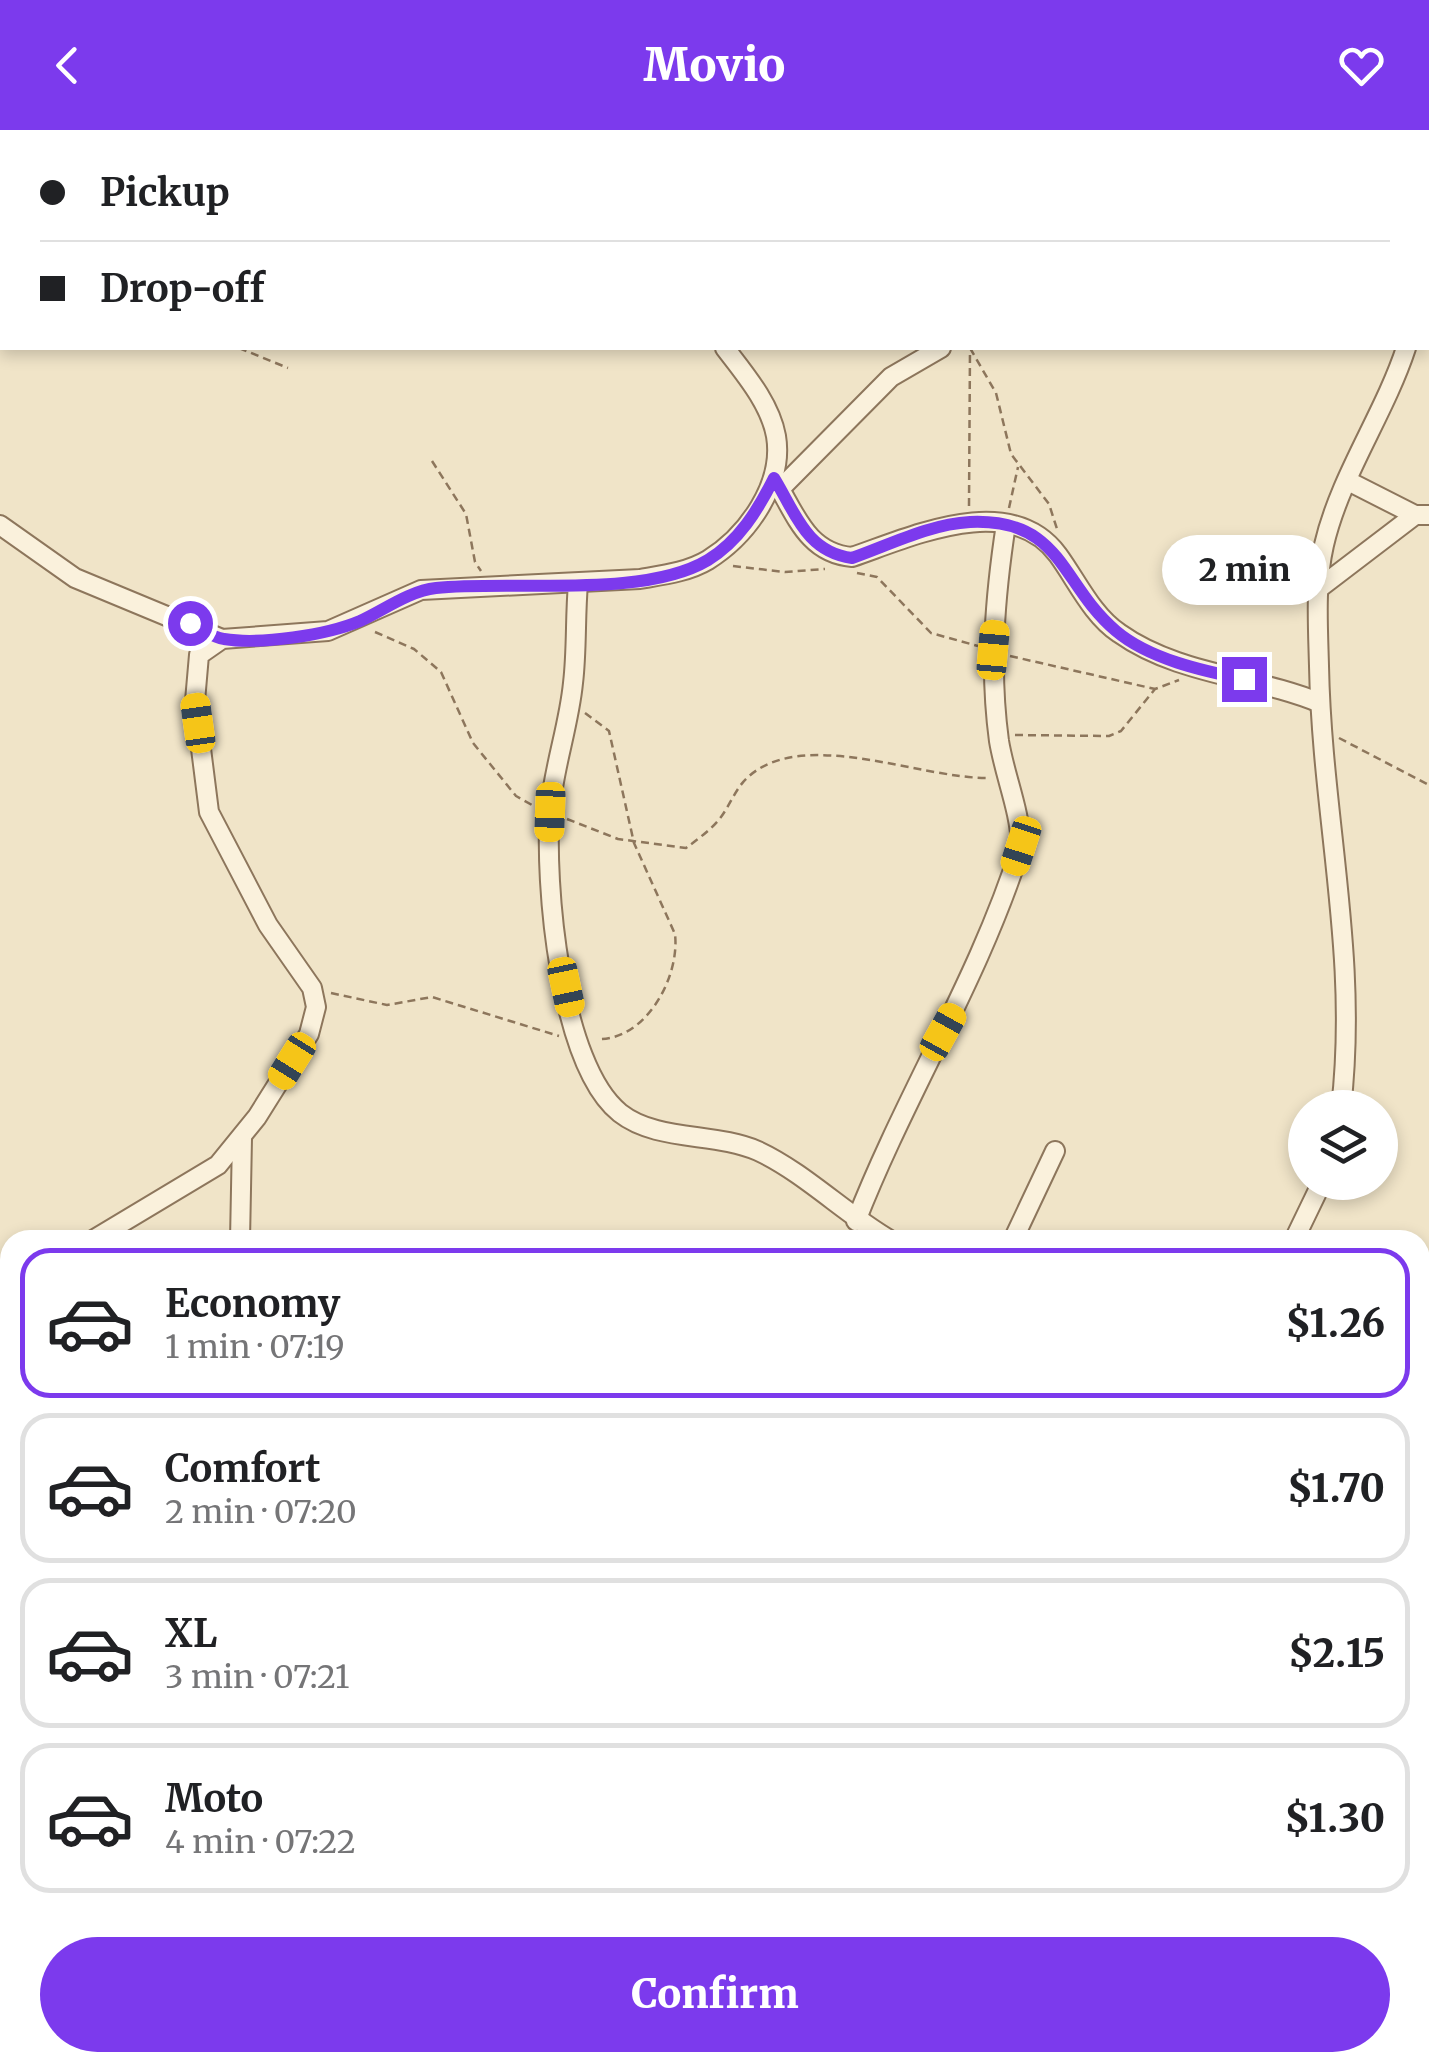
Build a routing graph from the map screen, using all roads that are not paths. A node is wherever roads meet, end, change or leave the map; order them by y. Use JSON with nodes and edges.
{"nodes":[{"id":1,"x":727,"y":350,"type":"edge"},
{"id":2,"x":937,"y":350,"type":"edge"},
{"id":3,"x":1405,"y":350,"type":"edge"},
{"id":4,"x":1348,"y":481,"type":"junction"},
{"id":5,"x":777,"y":484,"type":"junction"},
{"id":6,"x":1422,"y":515,"type":"edge"},
{"id":7,"x":1006,"y":524,"type":"junction"},
{"id":8,"x":0,"y":525,"type":"edge"},
{"id":9,"x":578,"y":584,"type":"junction"},
{"id":10,"x":1318,"y":589,"type":"junction"},
{"id":11,"x":190,"y":623,"type":"junction"},
{"id":12,"x":222,"y":640,"type":"junction"},
{"id":13,"x":198,"y":660,"type":"junction"},
{"id":14,"x":1320,"y":703,"type":"junction"},
{"id":15,"x":1343,"y":1090,"type":"edge"},
{"id":16,"x":242,"y":1137,"type":"junction"},
{"id":17,"x":1054,"y":1151,"type":"dead end"},
{"id":18,"x":1313,"y":1200,"type":"edge"},
{"id":19,"x":856,"y":1220,"type":"junction"},
{"id":20,"x":110,"y":1230,"type":"edge"},
{"id":21,"x":240,"y":1230,"type":"edge"},
{"id":22,"x":873,"y":1230,"type":"edge"},
{"id":23,"x":1018,"y":1230,"type":"edge"},
{"id":24,"x":1299,"y":1230,"type":"edge"}],
"edges":[{"from":1,"to":5,"type":"street"},
{"from":2,"to":5,"type":"street"},
{"from":3,"to":4,"type":"street"},
{"from":4,"to":6,"type":"street"},
{"from":4,"to":10,"type":"street"},
{"from":5,"to":7,"type":"street"},
{"from":5,"to":9,"type":"street"},
{"from":6,"to":10,"type":"street"},
{"from":7,"to":14,"type":"street"},
{"from":7,"to":19,"type":"street"},
{"from":8,"to":11,"type":"street"},
{"from":9,"to":12,"type":"street"},
{"from":9,"to":19,"type":"street"},
{"from":10,"to":14,"type":"street"},
{"from":11,"to":12,"type":"street"},
{"from":11,"to":13,"type":"street"},
{"from":12,"to":13,"type":"street"},
{"from":13,"to":16,"type":"street"},
{"from":14,"to":15,"type":"street"},
{"from":16,"to":20,"type":"street"},
{"from":16,"to":21,"type":"street"},
{"from":17,"to":23,"type":"street"},
{"from":18,"to":24,"type":"street"},
{"from":19,"to":22,"type":"street"}]}
